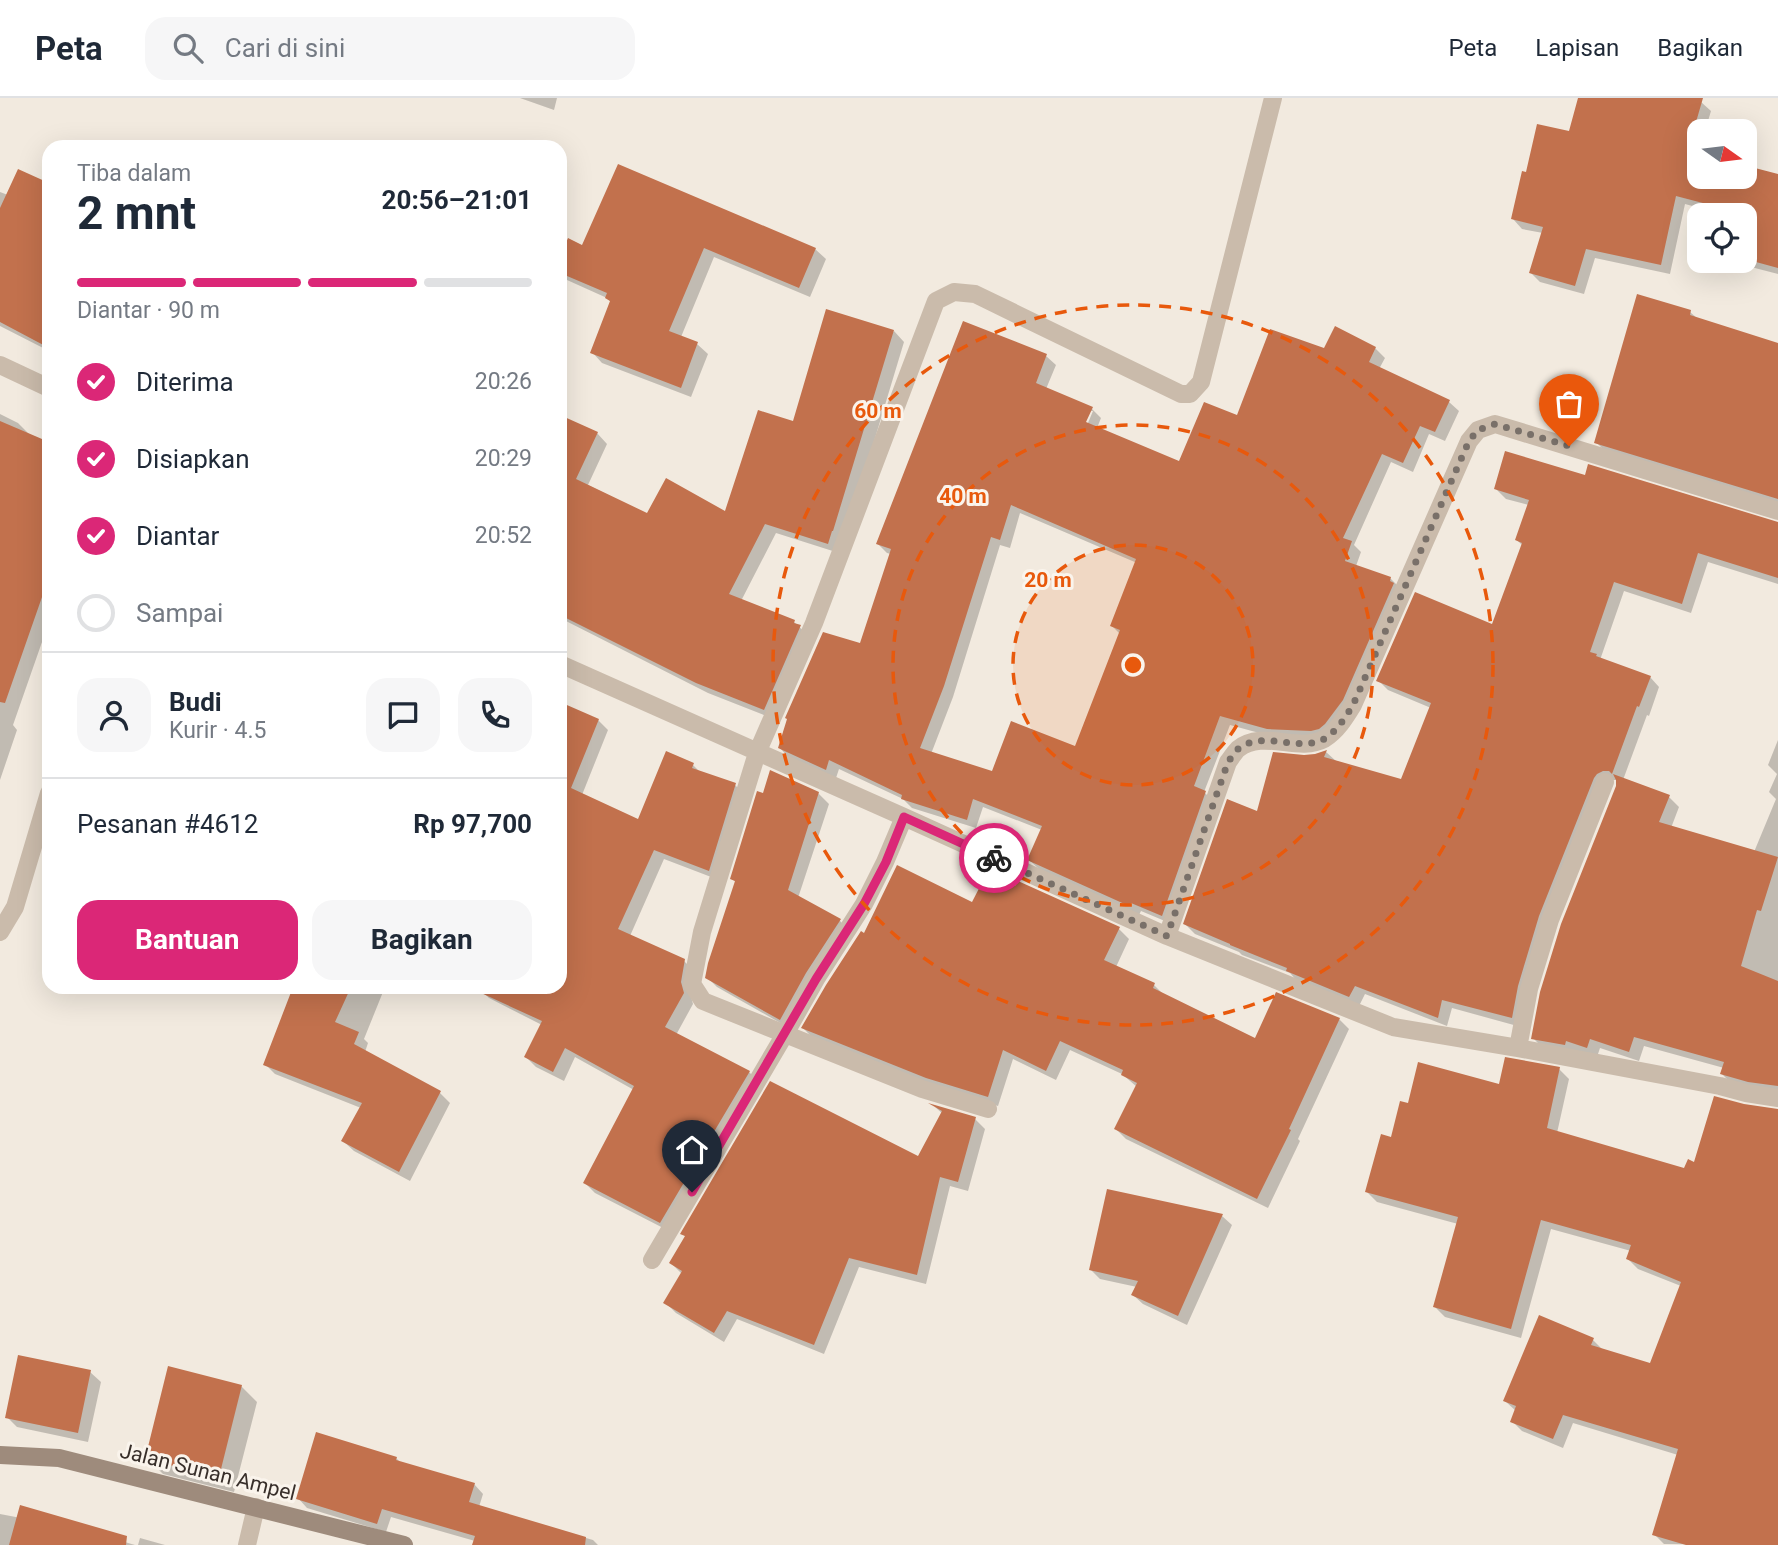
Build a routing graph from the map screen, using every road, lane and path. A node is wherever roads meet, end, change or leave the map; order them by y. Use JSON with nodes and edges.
{"nodes":[{"id":1,"x":1273,"y":98,"type":"edge"},
{"id":2,"x":0,"y":365,"type":"edge"},
{"id":3,"x":42,"y":385,"type":"edge"},
{"id":4,"x":1778,"y":511,"type":"edge"},
{"id":5,"x":567,"y":667,"type":"edge"},
{"id":6,"x":757,"y":753,"type":"junction"},
{"id":7,"x":1605,"y":782,"type":"dead end"},
{"id":8,"x":42,"y":816,"type":"edge"},
{"id":9,"x":904,"y":817,"type":"junction"},
{"id":10,"x":0,"y":932,"type":"edge"},
{"id":11,"x":1167,"y":936,"type":"junction"},
{"id":12,"x":785,"y":1034,"type":"junction"},
{"id":13,"x":1518,"y":1048,"type":"junction"},
{"id":14,"x":1778,"y":1098,"type":"edge"},
{"id":15,"x":988,"y":1109,"type":"dead end"},
{"id":16,"x":652,"y":1260,"type":"dead end"},
{"id":17,"x":0,"y":1455,"type":"edge"},
{"id":18,"x":256,"y":1507,"type":"junction"},
{"id":19,"x":247,"y":1545,"type":"edge"},
{"id":20,"x":404,"y":1545,"type":"edge"}],
"edges":[{"from":1,"to":6,"type":"street"},
{"from":2,"to":3,"type":"street"},
{"from":4,"to":11,"type":"street"},
{"from":5,"to":6,"type":"street"},
{"from":6,"to":9,"type":"street"},
{"from":6,"to":12,"type":"street"},
{"from":7,"to":13,"type":"street"},
{"from":8,"to":10,"type":"street"},
{"from":9,"to":11,"type":"street"},
{"from":9,"to":12,"type":"street"},
{"from":11,"to":13,"type":"street"},
{"from":12,"to":15,"type":"street"},
{"from":12,"to":16,"type":"street"},
{"from":13,"to":14,"type":"street"},
{"from":17,"to":18,"type":"main road","name":"Jalan Sunan Ampel"},
{"from":18,"to":19,"type":"street"},
{"from":18,"to":20,"type":"main road","name":"Jalan Sunan Ampel"}]}
